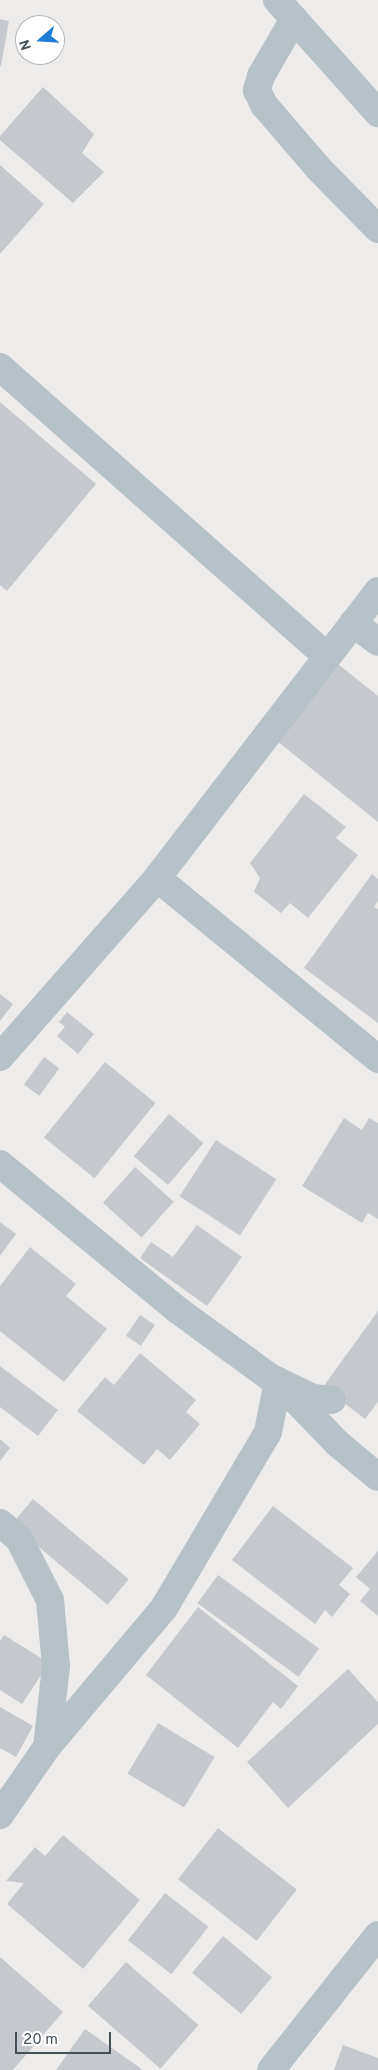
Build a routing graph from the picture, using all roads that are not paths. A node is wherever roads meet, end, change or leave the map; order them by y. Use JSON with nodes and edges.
{"nodes":[{"id":1,"x":286,"y":10,"type":"edge"},
{"id":2,"x":378,"y":113,"type":"edge"},
{"id":3,"x":378,"y":229,"type":"edge"},
{"id":4,"x":0,"y":367,"type":"edge"},
{"id":5,"x":378,"y":591,"type":"edge"},
{"id":6,"x":353,"y":623,"type":"junction"},
{"id":7,"x":378,"y":642,"type":"edge"},
{"id":8,"x":327,"y":656,"type":"junction"},
{"id":9,"x":157,"y":878,"type":"junction"},
{"id":10,"x":0,"y":1057,"type":"edge"},
{"id":11,"x":378,"y":1059,"type":"edge"},
{"id":12,"x":0,"y":1164,"type":"edge"},
{"id":13,"x":278,"y":1381,"type":"junction"},
{"id":14,"x":332,"y":1400,"type":"dead end"},
{"id":15,"x":378,"y":1477,"type":"edge"},
{"id":16,"x":0,"y":1523,"type":"edge"},
{"id":17,"x":48,"y":1746,"type":"junction"},
{"id":18,"x":0,"y":1815,"type":"edge"},
{"id":19,"x":378,"y":1935,"type":"edge"},
{"id":20,"x":271,"y":2070,"type":"edge"}],
"edges":[{"from":1,"to":2,"type":"street"},
{"from":1,"to":3,"type":"street"},
{"from":4,"to":8,"type":"street"},
{"from":5,"to":6,"type":"street"},
{"from":6,"to":7,"type":"street"},
{"from":6,"to":8,"type":"street"},
{"from":8,"to":9,"type":"street"},
{"from":9,"to":10,"type":"street"},
{"from":9,"to":11,"type":"street"},
{"from":12,"to":13,"type":"street"},
{"from":13,"to":14,"type":"street"},
{"from":13,"to":15,"type":"street"},
{"from":13,"to":17,"type":"street"},
{"from":16,"to":17,"type":"street"},
{"from":17,"to":18,"type":"street"},
{"from":19,"to":20,"type":"street"}]}
